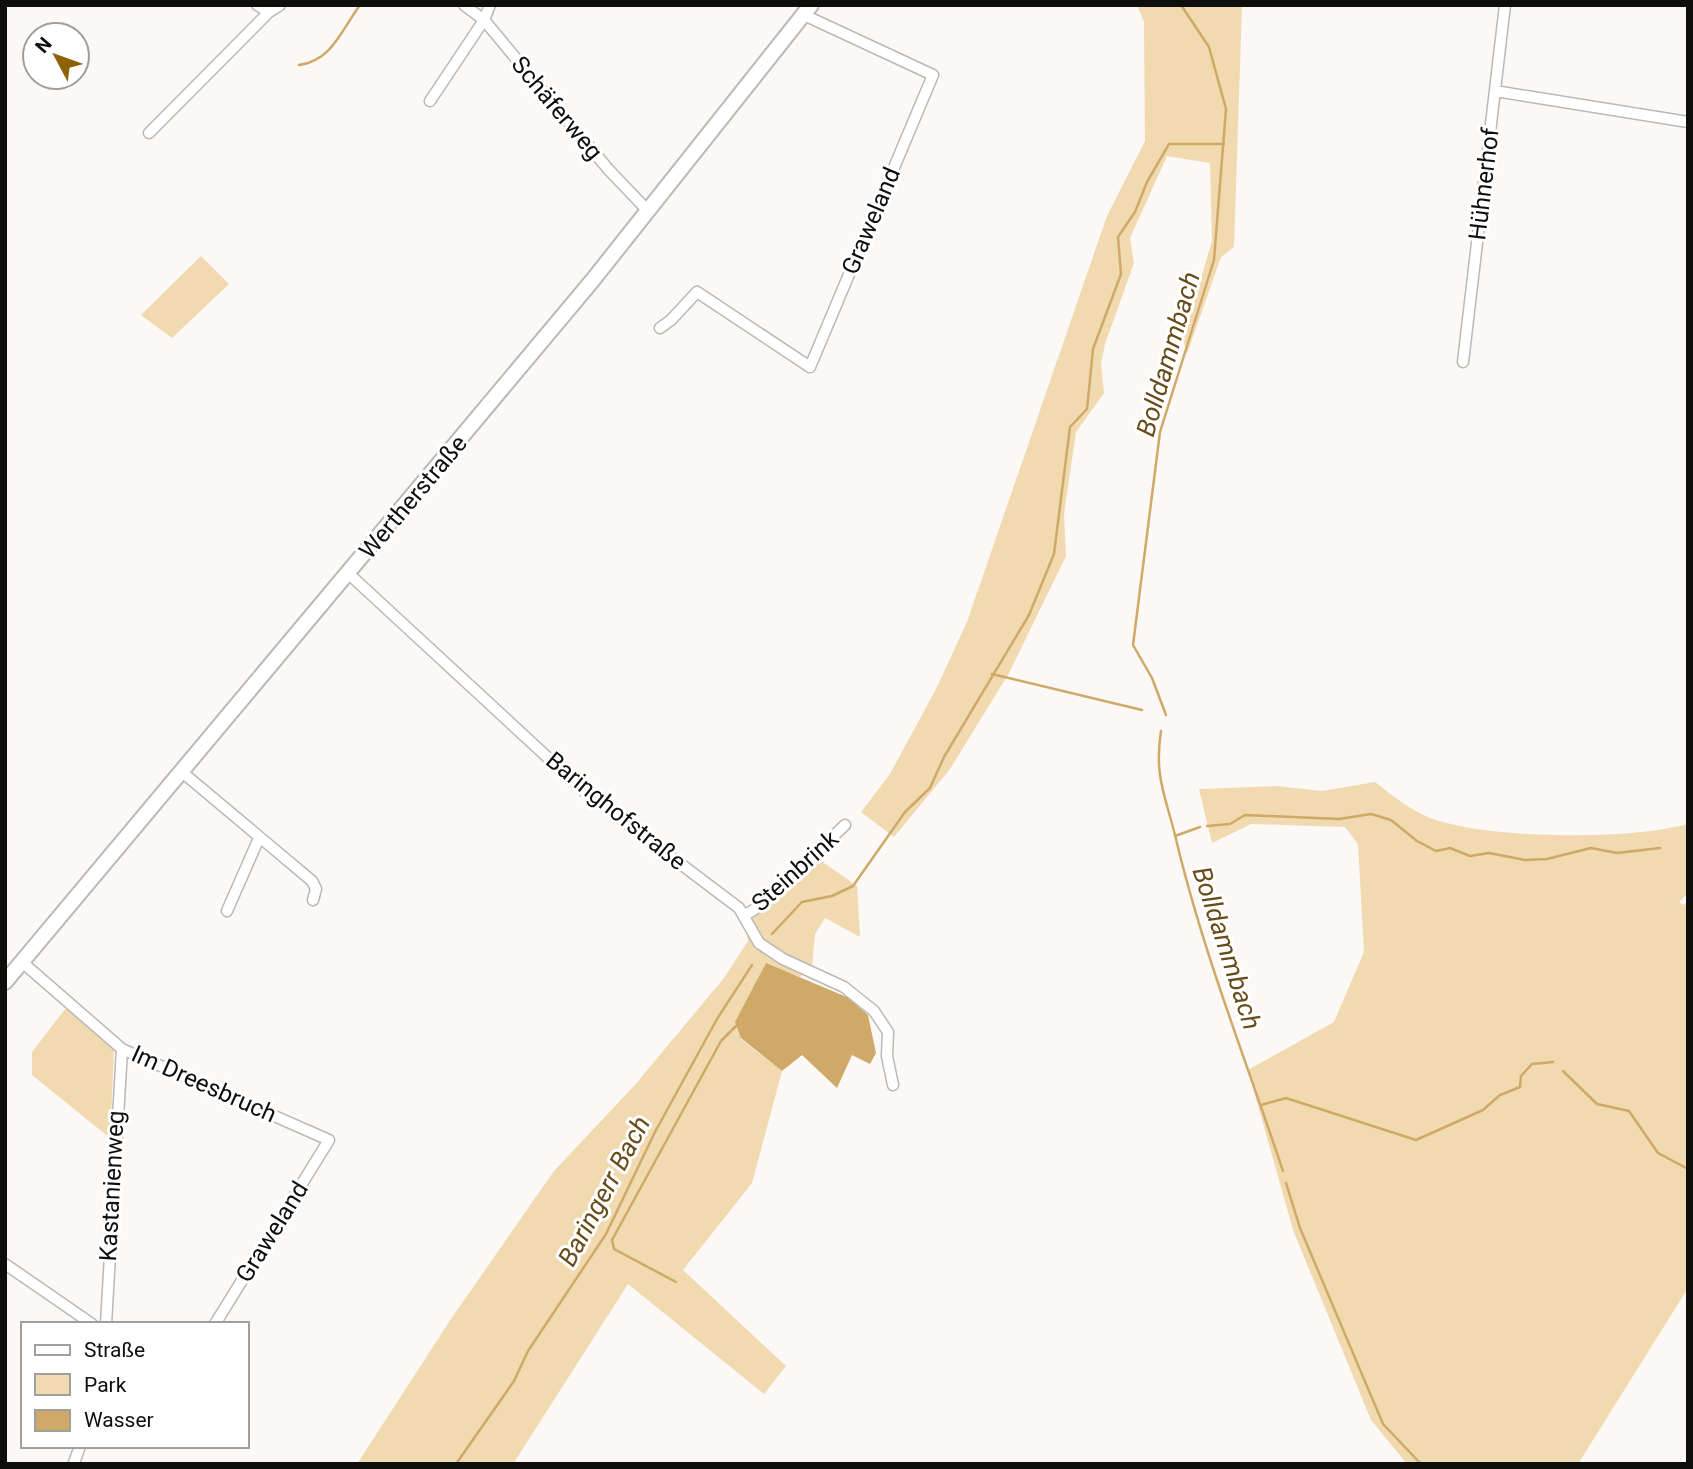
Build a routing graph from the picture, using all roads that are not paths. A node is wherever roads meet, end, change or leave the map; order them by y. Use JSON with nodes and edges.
{"nodes":[{"id":1,"x":257,"y":5,"type":"edge"},
{"id":2,"x":280,"y":5,"type":"edge"},
{"id":3,"x":464,"y":5,"type":"edge"},
{"id":4,"x":490,"y":5,"type":"edge"},
{"id":5,"x":1505,"y":5,"type":"edge"},
{"id":6,"x":808,"y":10,"type":"edge"},
{"id":7,"x":269,"y":12,"type":"junction"},
{"id":8,"x":484,"y":20,"type":"junction"},
{"id":9,"x":1495,"y":91,"type":"junction"},
{"id":10,"x":430,"y":101,"type":"dead end"},
{"id":11,"x":1688,"y":122,"type":"edge"},
{"id":12,"x":149,"y":133,"type":"dead end"},
{"id":13,"x":649,"y":212,"type":"junction"},
{"id":14,"x":660,"y":328,"type":"dead end"},
{"id":15,"x":1463,"y":362,"type":"dead end"},
{"id":16,"x":349,"y":574,"type":"junction"},
{"id":17,"x":182,"y":772,"type":"junction"},
{"id":18,"x":845,"y":825,"type":"dead end"},
{"id":19,"x":259,"y":838,"type":"junction"},
{"id":20,"x":313,"y":900,"type":"dead end"},
{"id":21,"x":227,"y":911,"type":"dead end"},
{"id":22,"x":745,"y":915,"type":"junction"},
{"id":23,"x":22,"y":962,"type":"junction"},
{"id":24,"x":5,"y":982,"type":"edge"},
{"id":25,"x":122,"y":1049,"type":"junction"},
{"id":26,"x":893,"y":1085,"type":"dead end"},
{"id":27,"x":329,"y":1140,"type":"joint"},
{"id":28,"x":5,"y":1264,"type":"edge"},
{"id":29,"x":89,"y":1322,"type":"edge"},
{"id":30,"x":106,"y":1322,"type":"edge"},
{"id":31,"x":216,"y":1322,"type":"edge"}],
"edges":[{"from":1,"to":7,"type":"street"},
{"from":2,"to":7,"type":"street"},
{"from":3,"to":8,"type":"street","name":"Schäferweg"},
{"from":4,"to":8,"type":"street"},
{"from":5,"to":9,"type":"street","name":"Hühnerhof"},
{"from":6,"to":13,"type":"main road","name":"Wertherstraße"},
{"from":6,"to":14,"type":"street","name":"Graweland"},
{"from":7,"to":12,"type":"street"},
{"from":8,"to":10,"type":"street"},
{"from":8,"to":13,"type":"street","name":"Schäferweg"},
{"from":9,"to":11,"type":"street"},
{"from":9,"to":15,"type":"street","name":"Hühnerhof"},
{"from":13,"to":16,"type":"main road","name":"Wertherstraße"},
{"from":16,"to":17,"type":"main road","name":"Wertherstraße"},
{"from":16,"to":22,"type":"street","name":"Baringhofstraße"},
{"from":17,"to":19,"type":"street"},
{"from":17,"to":23,"type":"main road","name":"Wertherstraße"},
{"from":18,"to":22,"type":"street","name":"Steinbrink"},
{"from":19,"to":20,"type":"street"},
{"from":19,"to":21,"type":"street"},
{"from":22,"to":26,"type":"street","name":"Baringhofstraße"},
{"from":23,"to":24,"type":"main road","name":"Wertherstraße"},
{"from":23,"to":25,"type":"street","name":"Im Dreesbruch"},
{"from":25,"to":27,"type":"street","name":"Im Dreesbruch"},
{"from":25,"to":30,"type":"street","name":"Kastanienweg"},
{"from":27,"to":31,"type":"street","name":"Graweland"},
{"from":28,"to":29,"type":"street"}]}
